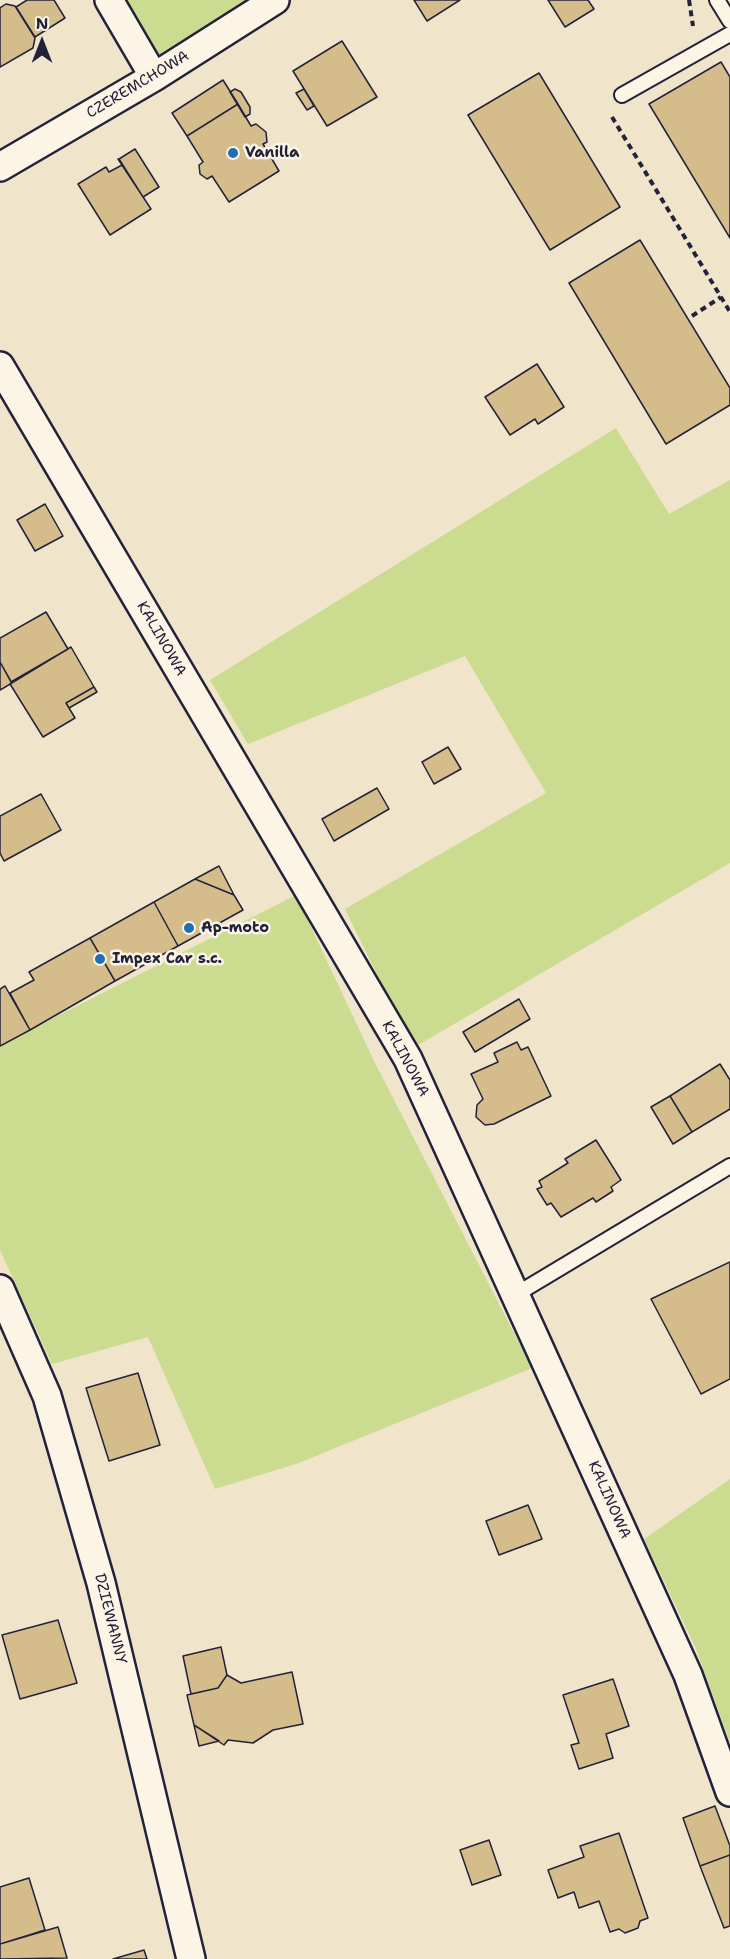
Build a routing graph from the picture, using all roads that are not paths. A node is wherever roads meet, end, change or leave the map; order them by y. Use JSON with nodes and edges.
{"nodes":[{"id":1,"x":109,"y":0,"type":"edge"},
{"id":2,"x":275,"y":0,"type":"edge"},
{"id":3,"x":717,"y":0,"type":"edge"},
{"id":4,"x":730,"y":21,"type":"edge"},
{"id":5,"x":730,"y":34,"type":"edge"},
{"id":6,"x":154,"y":77,"type":"junction"},
{"id":7,"x":622,"y":95,"type":"dead end"},
{"id":8,"x":0,"y":167,"type":"edge"},
{"id":9,"x":0,"y":366,"type":"edge"},
{"id":10,"x":730,"y":1166,"type":"edge"},
{"id":11,"x":0,"y":1289,"type":"edge"},
{"id":12,"x":515,"y":1295,"type":"junction"},
{"id":13,"x":730,"y":1792,"type":"edge"},
{"id":14,"x":191,"y":1959,"type":"edge"}],
"edges":[{"from":1,"to":6,"type":"street"},
{"from":2,"to":6,"type":"street","name":"CZEREMCHOWA"},
{"from":3,"to":4,"type":"lane"},
{"from":5,"to":7,"type":"lane"},
{"from":6,"to":8,"type":"street","name":"CZEREMCHOWA"},
{"from":9,"to":12,"type":"street","name":"KALINOWA"},
{"from":10,"to":12,"type":"lane"},
{"from":11,"to":14,"type":"street","name":"DZIEWANNY"},
{"from":12,"to":13,"type":"street","name":"KALINOWA"}]}
